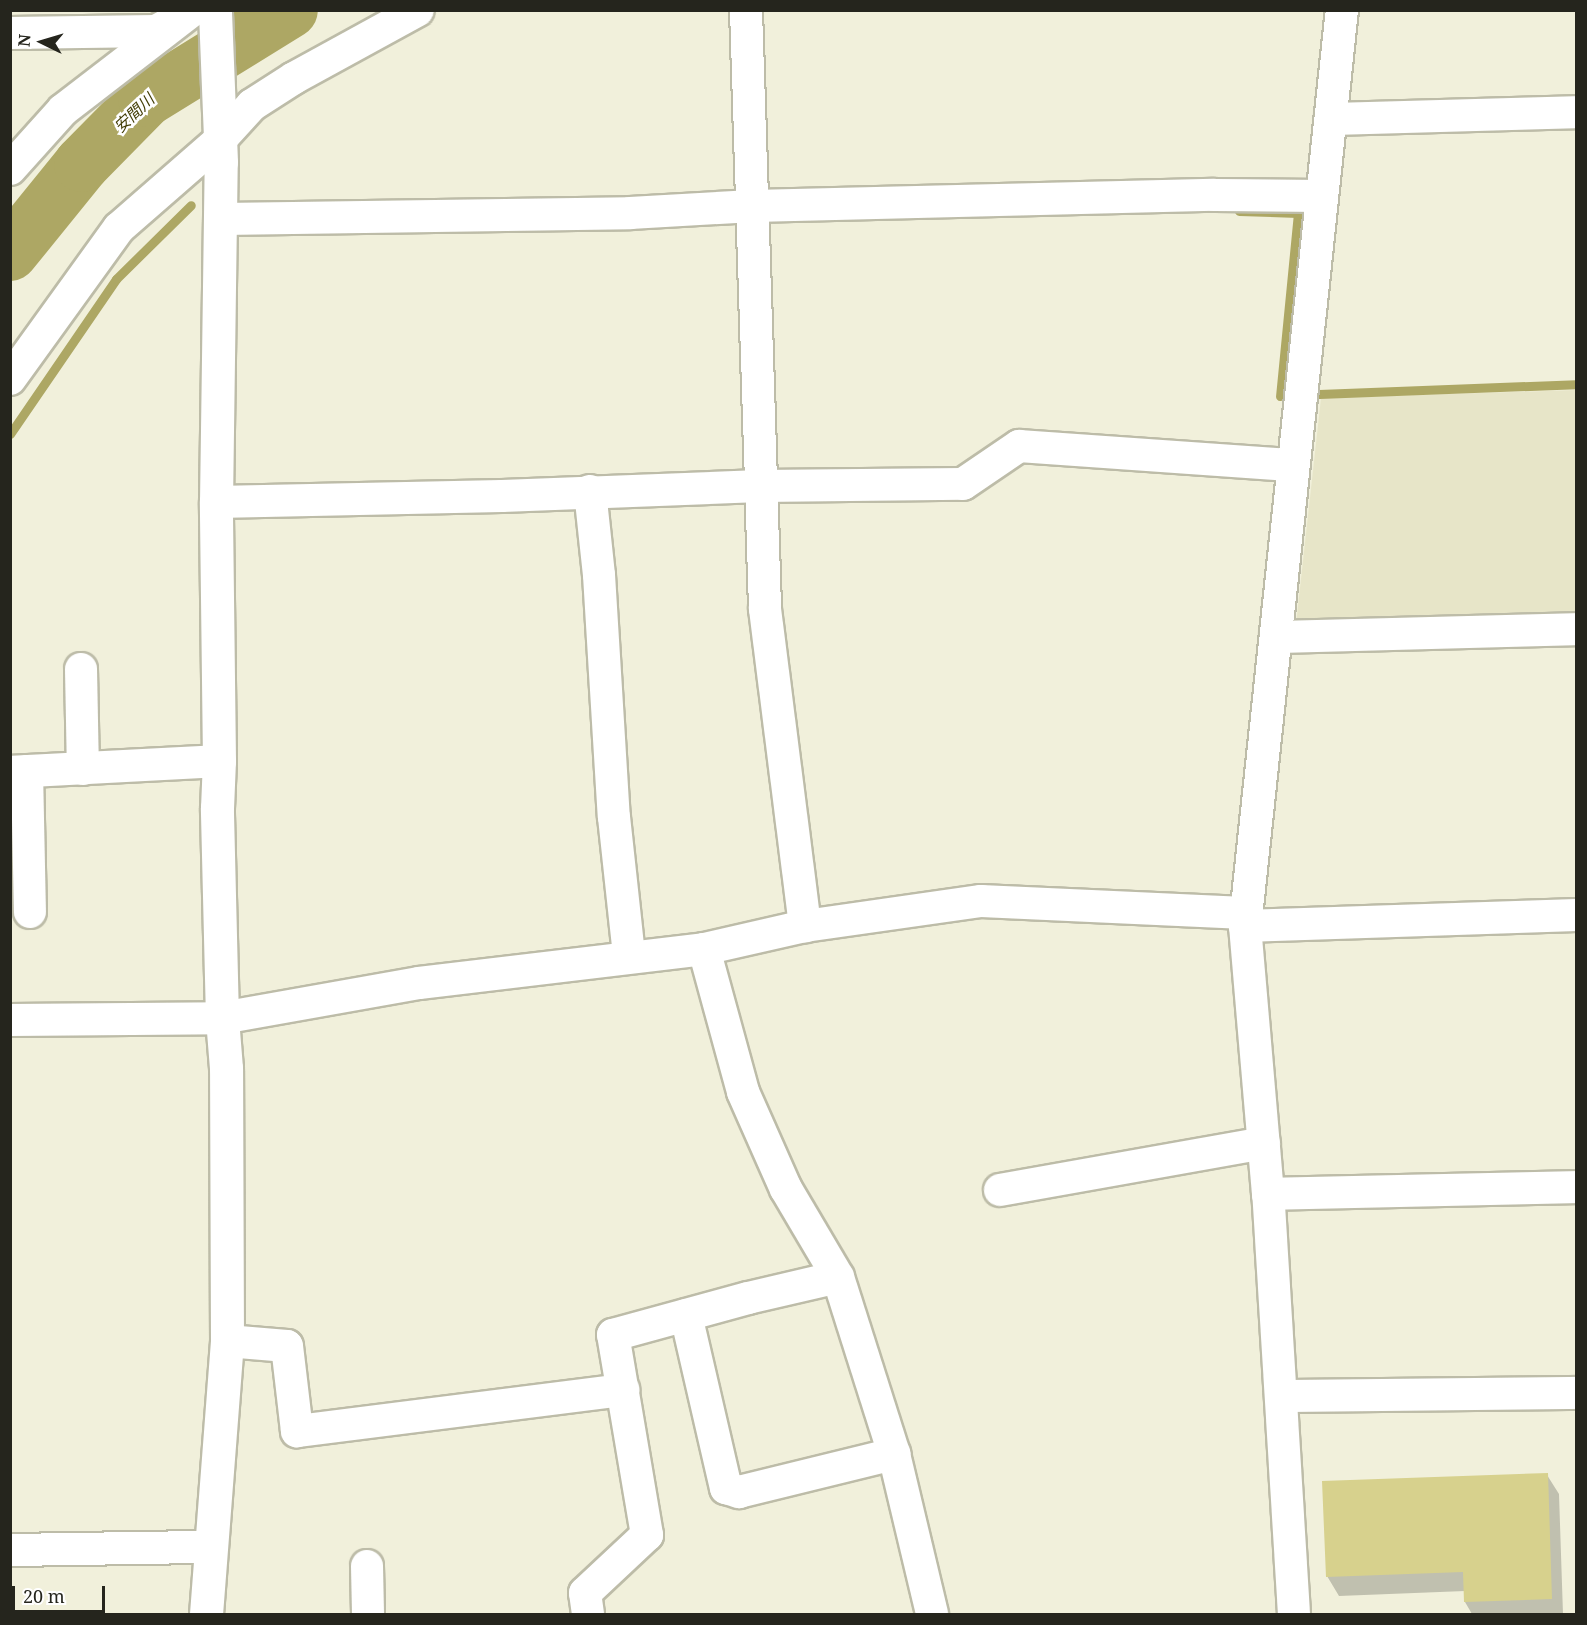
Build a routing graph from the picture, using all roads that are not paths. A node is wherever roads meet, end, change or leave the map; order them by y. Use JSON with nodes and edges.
{"nodes":[{"id":1,"x":191,"y":10,"type":"edge"},
{"id":2,"x":214,"y":10,"type":"edge"},
{"id":3,"x":418,"y":10,"type":"edge"},
{"id":4,"x":746,"y":10,"type":"edge"},
{"id":5,"x":1342,"y":10,"type":"edge"},
{"id":6,"x":10,"y":33,"type":"edge"},
{"id":7,"x":1576,"y":112,"type":"edge"},
{"id":8,"x":1331,"y":119,"type":"junction"},
{"id":9,"x":221,"y":141,"type":"junction"},
{"id":10,"x":10,"y":169,"type":"edge"},
{"id":11,"x":1322,"y":196,"type":"junction"},
{"id":12,"x":753,"y":206,"type":"junction"},
{"id":13,"x":222,"y":219,"type":"junction"},
{"id":14,"x":10,"y":379,"type":"edge"},
{"id":15,"x":1293,"y":465,"type":"junction"},
{"id":16,"x":760,"y":486,"type":"junction"},
{"id":17,"x":590,"y":491,"type":"junction"},
{"id":18,"x":216,"y":502,"type":"junction"},
{"id":19,"x":1576,"y":628,"type":"edge"},
{"id":20,"x":1276,"y":637,"type":"junction"},
{"id":21,"x":81,"y":669,"type":"dead end"},
{"id":22,"x":219,"y":761,"type":"junction"},
{"id":23,"x":82,"y":769,"type":"junction"},
{"id":24,"x":19,"y":771,"type":"edge"},
{"id":25,"x":30,"y":912,"type":"dead end"},
{"id":26,"x":1576,"y":915,"type":"edge"},
{"id":27,"x":1245,"y":920,"type":"junction"},
{"id":28,"x":806,"y":926,"type":"junction"},
{"id":29,"x":704,"y":949,"type":"junction"},
{"id":30,"x":629,"y":956,"type":"junction"},
{"id":31,"x":222,"y":1018,"type":"junction"},
{"id":32,"x":10,"y":1020,"type":"edge"},
{"id":33,"x":1264,"y":1143,"type":"junction"},
{"id":34,"x":1576,"y":1187,"type":"edge"},
{"id":35,"x":1000,"y":1190,"type":"dead end"},
{"id":36,"x":1268,"y":1194,"type":"junction"},
{"id":37,"x":838,"y":1277,"type":"junction"},
{"id":38,"x":686,"y":1315,"type":"junction"},
{"id":39,"x":227,"y":1341,"type":"junction"},
{"id":40,"x":623,"y":1390,"type":"junction"},
{"id":41,"x":1576,"y":1392,"type":"edge"},
{"id":42,"x":1281,"y":1396,"type":"junction"},
{"id":43,"x":894,"y":1454,"type":"junction"},
{"id":44,"x":211,"y":1547,"type":"junction"},
{"id":45,"x":10,"y":1550,"type":"edge"},
{"id":46,"x":367,"y":1566,"type":"dead end"},
{"id":47,"x":206,"y":1614,"type":"edge"},
{"id":48,"x":368,"y":1614,"type":"edge"},
{"id":49,"x":588,"y":1614,"type":"edge"},
{"id":50,"x":932,"y":1614,"type":"edge"},
{"id":51,"x":1294,"y":1614,"type":"edge"}],
"edges":[{"from":1,"to":6,"type":"street"},
{"from":1,"to":10,"type":"street"},
{"from":2,"to":9,"type":"street"},
{"from":3,"to":9,"type":"street"},
{"from":4,"to":12,"type":"street"},
{"from":5,"to":8,"type":"street"},
{"from":7,"to":8,"type":"street"},
{"from":8,"to":11,"type":"street"},
{"from":9,"to":13,"type":"street"},
{"from":9,"to":14,"type":"street"},
{"from":11,"to":12,"type":"street"},
{"from":11,"to":15,"type":"street"},
{"from":12,"to":13,"type":"street"},
{"from":12,"to":16,"type":"street"},
{"from":13,"to":18,"type":"street"},
{"from":15,"to":16,"type":"street"},
{"from":15,"to":20,"type":"street"},
{"from":16,"to":17,"type":"street"},
{"from":16,"to":28,"type":"street"},
{"from":17,"to":18,"type":"street"},
{"from":17,"to":30,"type":"street"},
{"from":18,"to":22,"type":"street"},
{"from":19,"to":20,"type":"street"},
{"from":20,"to":27,"type":"street"},
{"from":21,"to":23,"type":"street"},
{"from":22,"to":23,"type":"street"},
{"from":22,"to":31,"type":"street"},
{"from":23,"to":24,"type":"street"},
{"from":24,"to":25,"type":"street"},
{"from":26,"to":27,"type":"street"},
{"from":27,"to":28,"type":"street"},
{"from":27,"to":33,"type":"street"},
{"from":28,"to":29,"type":"street"},
{"from":29,"to":30,"type":"street"},
{"from":29,"to":37,"type":"street"},
{"from":30,"to":31,"type":"street"},
{"from":31,"to":32,"type":"street"},
{"from":31,"to":39,"type":"street"},
{"from":33,"to":35,"type":"street"},
{"from":33,"to":36,"type":"street"},
{"from":34,"to":36,"type":"street"},
{"from":36,"to":42,"type":"street"},
{"from":37,"to":38,"type":"street"},
{"from":37,"to":43,"type":"street"},
{"from":38,"to":40,"type":"street"},
{"from":38,"to":43,"type":"street"},
{"from":39,"to":40,"type":"street"},
{"from":39,"to":44,"type":"street"},
{"from":40,"to":49,"type":"street"},
{"from":41,"to":42,"type":"street"},
{"from":42,"to":51,"type":"street"},
{"from":43,"to":50,"type":"street"},
{"from":44,"to":45,"type":"street"},
{"from":44,"to":47,"type":"street"},
{"from":46,"to":48,"type":"street"}]}
